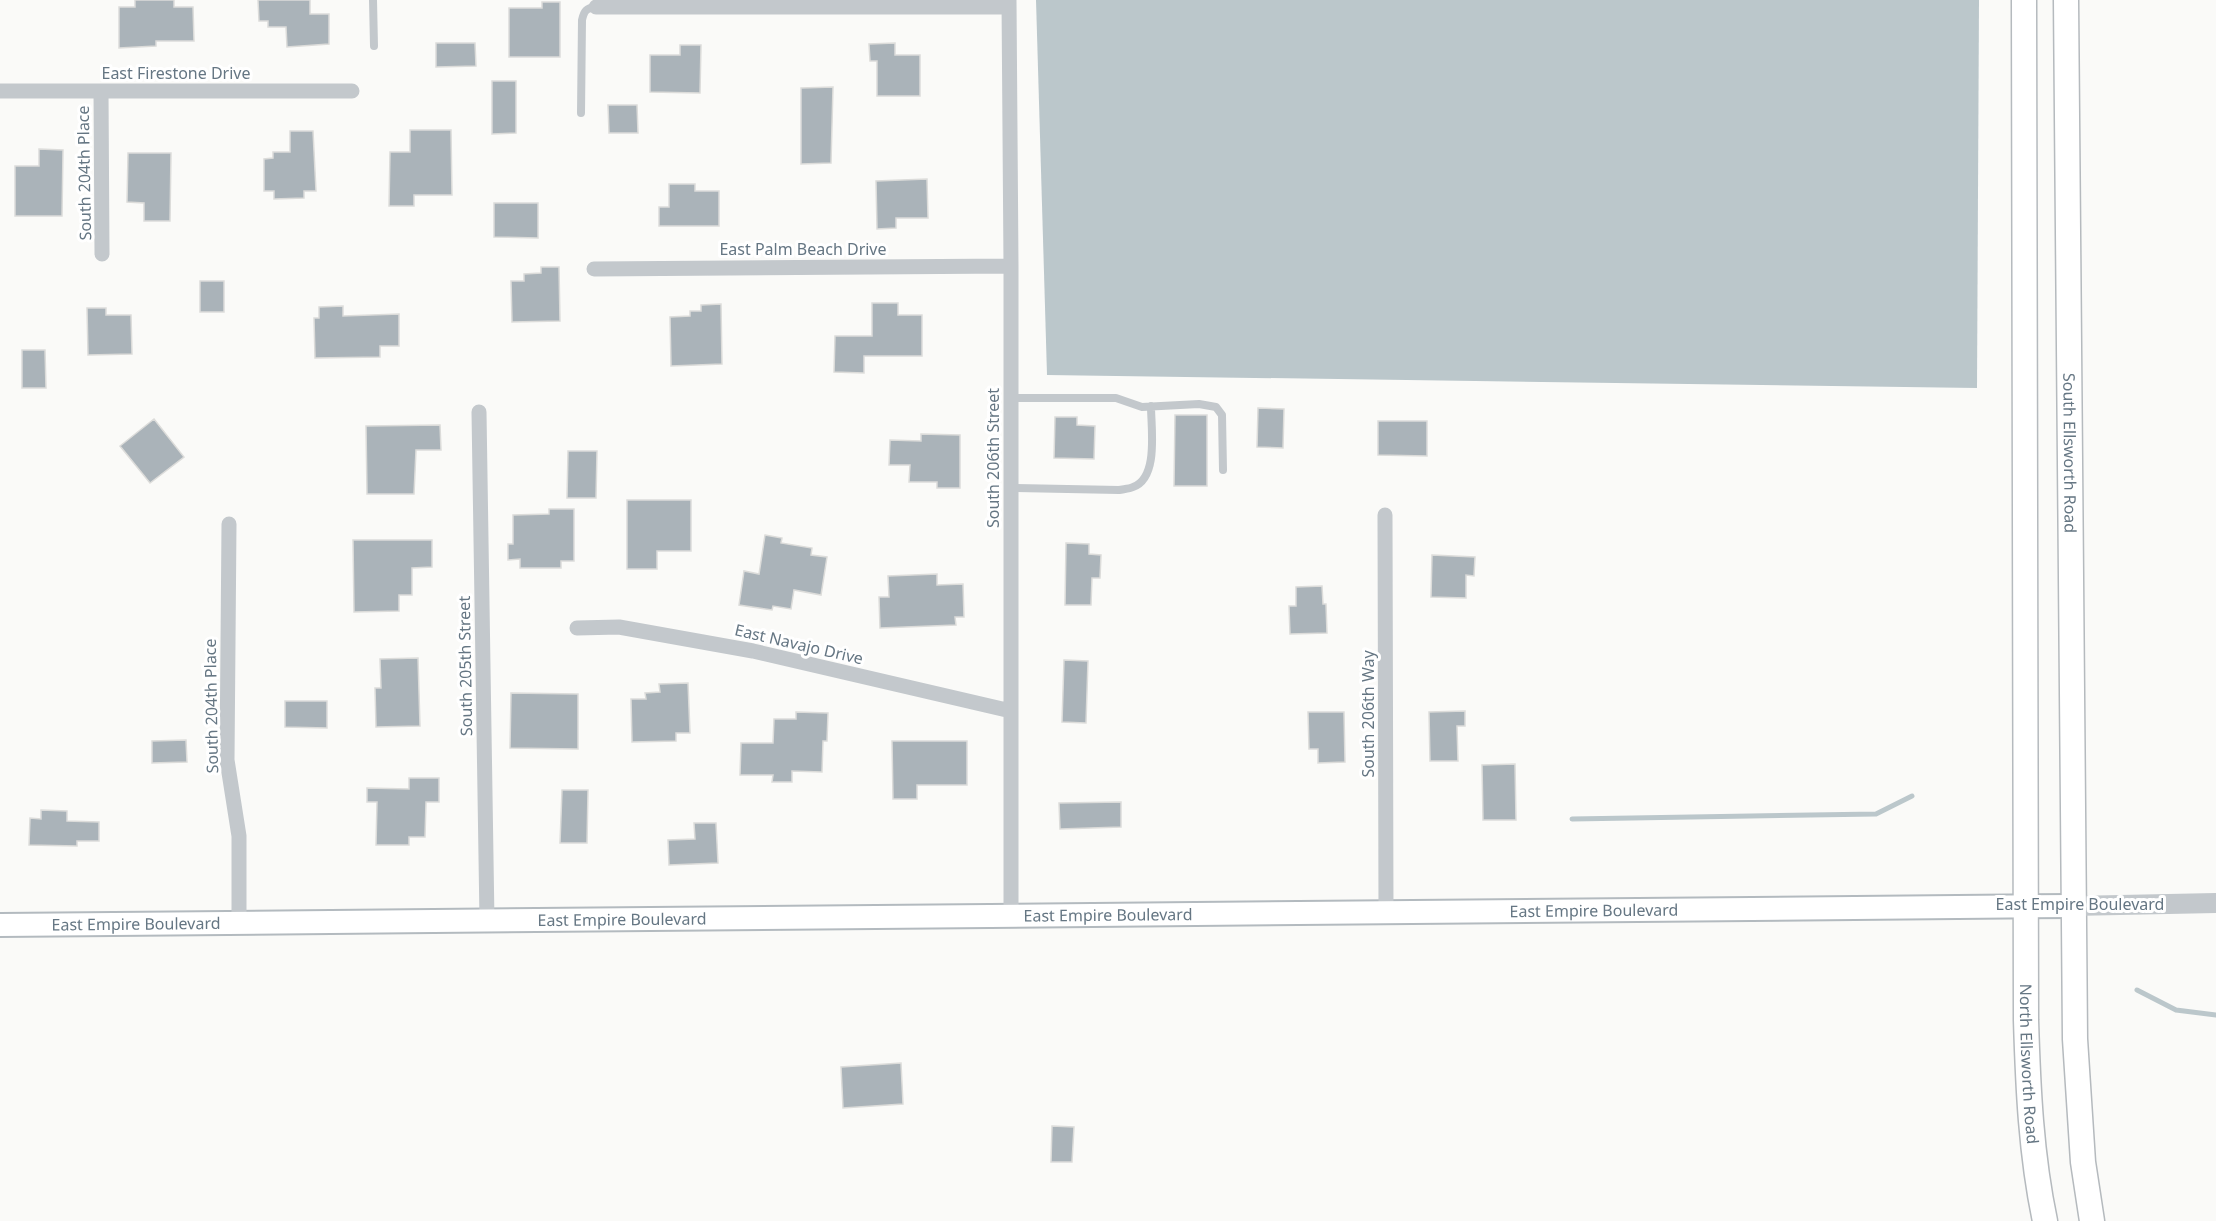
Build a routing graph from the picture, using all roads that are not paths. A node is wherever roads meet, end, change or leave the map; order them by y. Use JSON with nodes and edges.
{"nodes":[{"id":1,"x":373,"y":0,"type":"edge"},
{"id":2,"x":2024,"y":0,"type":"edge"},
{"id":3,"x":2066,"y":0,"type":"edge"},
{"id":4,"x":1009,"y":3,"type":"edge"},
{"id":5,"x":596,"y":7,"type":"joint"},
{"id":6,"x":374,"y":46,"type":"dead end"},
{"id":7,"x":0,"y":91,"type":"edge"},
{"id":8,"x":101,"y":91,"type":"junction"},
{"id":9,"x":352,"y":91,"type":"dead end"},
{"id":10,"x":581,"y":113,"type":"dead end"},
{"id":11,"x":102,"y":254,"type":"dead end"},
{"id":12,"x":1011,"y":266,"type":"junction"},
{"id":13,"x":594,"y":269,"type":"dead end"},
{"id":14,"x":1012,"y":398,"type":"junction"},
{"id":15,"x":1151,"y":406,"type":"junction"},
{"id":16,"x":479,"y":412,"type":"dead end"},
{"id":17,"x":1223,"y":470,"type":"dead end"},
{"id":18,"x":1012,"y":488,"type":"junction"},
{"id":19,"x":1385,"y":515,"type":"dead end"},
{"id":20,"x":229,"y":525,"type":"dead end"},
{"id":21,"x":577,"y":628,"type":"dead end"},
{"id":22,"x":1011,"y":711,"type":"junction"},
{"id":23,"x":2216,"y":903,"type":"edge"},
{"id":24,"x":2027,"y":905,"type":"junction"},
{"id":25,"x":2072,"y":906,"type":"junction"},
{"id":26,"x":1386,"y":913,"type":"junction"},
{"id":27,"x":1011,"y":916,"type":"junction"},
{"id":28,"x":487,"y":921,"type":"junction"},
{"id":29,"x":239,"y":923,"type":"junction"},
{"id":30,"x":0,"y":925,"type":"edge"},
{"id":31,"x":2045,"y":1221,"type":"edge"},
{"id":32,"x":2092,"y":1221,"type":"edge"}],
"edges":[{"from":1,"to":6,"type":"lane"},
{"from":2,"to":24,"type":"main road"},
{"from":3,"to":25,"type":"main road","name":"South Ellsworth Road"},
{"from":4,"to":5,"type":"street"},
{"from":4,"to":12,"type":"street","name":"South 206th Street"},
{"from":5,"to":10,"type":"lane"},
{"from":7,"to":8,"type":"street","name":"East Firestone Drive"},
{"from":8,"to":9,"type":"street","name":"East Firestone Drive"},
{"from":8,"to":11,"type":"street","name":"South 204th Place"},
{"from":12,"to":13,"type":"street","name":"East Palm Beach Drive"},
{"from":12,"to":14,"type":"street","name":"South 206th Street"},
{"from":14,"to":15,"type":"lane"},
{"from":14,"to":18,"type":"street","name":"South 206th Street"},
{"from":15,"to":17,"type":"lane"},
{"from":15,"to":18,"type":"lane"},
{"from":16,"to":28,"type":"street","name":"South 205th Street"},
{"from":18,"to":22,"type":"street","name":"South 206th Street"},
{"from":19,"to":26,"type":"street","name":"South 206th Way"},
{"from":20,"to":29,"type":"street","name":"South 204th Place"},
{"from":21,"to":22,"type":"street","name":"East Navajo Drive"},
{"from":22,"to":27,"type":"street","name":"South 206th Street"},
{"from":23,"to":25,"type":"street","name":"East Empire Boulevard"},
{"from":24,"to":25,"type":"main road","name":"East Empire Boulevard"},
{"from":24,"to":26,"type":"main road","name":"East Empire Boulevard"},
{"from":24,"to":31,"type":"main road","name":"North Ellsworth Road"},
{"from":25,"to":32,"type":"main road"},
{"from":26,"to":27,"type":"main road","name":"East Empire Boulevard"},
{"from":27,"to":28,"type":"main road","name":"East Empire Boulevard"},
{"from":28,"to":29,"type":"main road","name":"East Empire Boulevard"},
{"from":29,"to":30,"type":"main road","name":"East Empire Boulevard"}]}
